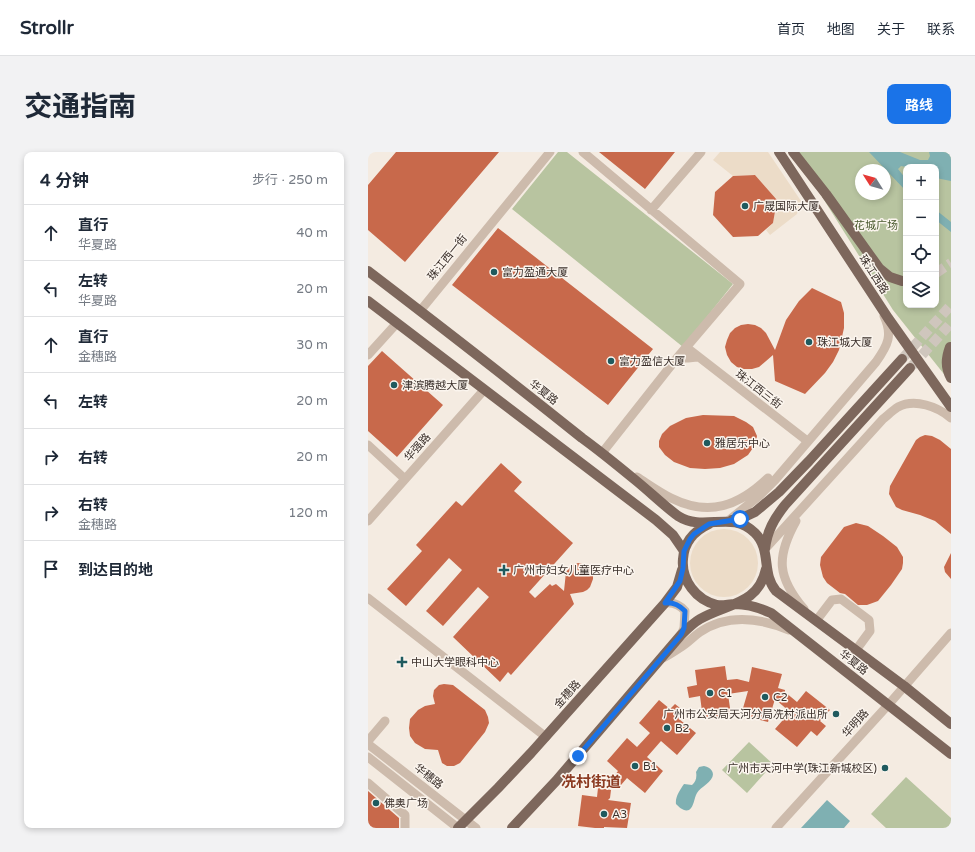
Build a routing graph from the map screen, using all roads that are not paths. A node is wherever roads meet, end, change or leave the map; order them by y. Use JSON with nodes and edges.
{"nodes":[{"id":1,"x":550,"y":152,"type":"edge"},
{"id":2,"x":583,"y":152,"type":"edge"},
{"id":3,"x":702,"y":152,"type":"edge"},
{"id":4,"x":779,"y":152,"type":"edge"},
{"id":5,"x":793,"y":152,"type":"edge"},
{"id":6,"x":651,"y":210,"type":"junction"},
{"id":7,"x":368,"y":271,"type":"edge"},
{"id":8,"x":902,"y":281,"type":"dead end"},
{"id":9,"x":368,"y":301,"type":"edge"},
{"id":10,"x":880,"y":305,"type":"junction"},
{"id":11,"x":420,"y":311,"type":"junction"},
{"id":12,"x":397,"y":323,"type":"junction"},
{"id":13,"x":686,"y":347,"type":"junction"},
{"id":14,"x":950,"y":347,"type":"edge"},
{"id":15,"x":368,"y":355,"type":"edge"},
{"id":16,"x":697,"y":357,"type":"junction"},
{"id":17,"x":677,"y":358,"type":"junction"},
{"id":18,"x":902,"y":359,"type":"tunnel mouth"},
{"id":19,"x":910,"y":368,"type":"tunnel mouth"},
{"id":20,"x":951,"y":378,"type":"edge"},
{"id":21,"x":484,"y":390,"type":"junction"},
{"id":22,"x":951,"y":407,"type":"edge"},
{"id":23,"x":951,"y":418,"type":"edge"},
{"id":24,"x":816,"y":431,"type":"junction"},
{"id":25,"x":806,"y":440,"type":"junction"},
{"id":26,"x":368,"y":445,"type":"edge"},
{"id":27,"x":602,"y":453,"type":"junction"},
{"id":28,"x":614,"y":463,"type":"junction"},
{"id":29,"x":405,"y":479,"type":"junction"},
{"id":30,"x":809,"y":501,"type":"junction"},
{"id":31,"x":664,"y":504,"type":"junction"},
{"id":32,"x":652,"y":518,"type":"junction"},
{"id":33,"x":368,"y":521,"type":"edge"},
{"id":34,"x":728,"y":521,"type":"junction"},
{"id":35,"x":709,"y":524,"type":"junction"},
{"id":36,"x":765,"y":549,"type":"junction"},
{"id":37,"x":684,"y":551,"type":"junction"},
{"id":38,"x":683,"y":568,"type":"junction"},
{"id":39,"x":767,"y":568,"type":"junction"},
{"id":40,"x":368,"y":598,"type":"edge"},
{"id":41,"x":665,"y":603,"type":"junction"},
{"id":42,"x":736,"y":604,"type":"junction"},
{"id":43,"x":813,"y":618,"type":"junction"},
{"id":44,"x":798,"y":633,"type":"junction"},
{"id":45,"x":951,"y":633,"type":"edge"},
{"id":46,"x":681,"y":635,"type":"junction"},
{"id":47,"x":856,"y":650,"type":"junction"},
{"id":48,"x":660,"y":660,"type":"junction"},
{"id":49,"x":904,"y":686,"type":"junction"},
{"id":50,"x":889,"y":704,"type":"junction"},
{"id":51,"x":385,"y":721,"type":"dead end"},
{"id":52,"x":951,"y":724,"type":"edge"},
{"id":53,"x":546,"y":737,"type":"junction"},
{"id":54,"x":368,"y":742,"type":"edge"},
{"id":55,"x":951,"y":754,"type":"edge"},
{"id":56,"x":368,"y":757,"type":"edge"},
{"id":57,"x":368,"y":783,"type":"edge"},
{"id":58,"x":466,"y":820,"type":"junction"},
{"id":59,"x":405,"y":828,"type":"edge"},
{"id":60,"x":458,"y":828,"type":"edge"},
{"id":61,"x":476,"y":828,"type":"edge"},
{"id":62,"x":512,"y":828,"type":"edge"},
{"id":63,"x":776,"y":828,"type":"edge"}],
"edges":[{"from":1,"to":11,"type":"street","name":"珠江西一街"},
{"from":2,"to":6,"type":"street"},
{"from":3,"to":6,"type":"street"},
{"from":4,"to":10,"type":"main road","name":"珠江西路"},
{"from":5,"to":8,"type":"main road"},
{"from":6,"to":13,"type":"street"},
{"from":7,"to":11,"type":"main road","name":"华夏路"},
{"from":9,"to":12,"type":"main road"},
{"from":10,"to":22,"type":"main road","name":"珠江西路"},
{"from":10,"to":24,"type":"street"},
{"from":11,"to":27,"type":"main road","name":"华夏路"},
{"from":12,"to":15,"type":"street"},
{"from":12,"to":21,"type":"main road"},
{"from":13,"to":16,"type":"street","name":"珠江西三街"},
{"from":13,"to":17,"type":"street"},
{"from":14,"to":20,"type":"main road"},
{"from":16,"to":17,"type":"street"},
{"from":16,"to":25,"type":"street","name":"珠江西三街"},
{"from":17,"to":27,"type":"street"},
{"from":18,"to":34,"type":"main road"},
{"from":19,"to":36,"type":"main road"},
{"from":21,"to":29,"type":"street","name":"华强路"},
{"from":21,"to":32,"type":"main road"},
{"from":23,"to":30,"type":"street"},
{"from":24,"to":25,"type":"street"},
{"from":24,"to":34,"type":"street"},
{"from":25,"to":28,"type":"street"},
{"from":26,"to":29,"type":"street"},
{"from":27,"to":28,"type":"main road","name":"华夏路"},
{"from":28,"to":31,"type":"main road","name":"华夏路"},
{"from":29,"to":33,"type":"street","name":"华强路"},
{"from":30,"to":36,"type":"street"},
{"from":30,"to":43,"type":"street"},
{"from":31,"to":32,"type":"main road"},
{"from":31,"to":35,"type":"main road","name":"华夏路"},
{"from":32,"to":37,"type":"main road"},
{"from":34,"to":35,"type":"main road","name":"华夏路"},
{"from":34,"to":36,"type":"main road","name":"华夏路"},
{"from":35,"to":37,"type":"main road","name":"华夏路"},
{"from":36,"to":39,"type":"main road","name":"华夏路"},
{"from":37,"to":38,"type":"main road","name":"华夏路"},
{"from":38,"to":41,"type":"main road","name":"金穗路"},
{"from":38,"to":42,"type":"main road","name":"华夏路"},
{"from":39,"to":42,"type":"main road","name":"华夏路"},
{"from":39,"to":43,"type":"main road","name":"华夏路"},
{"from":40,"to":53,"type":"street"},
{"from":41,"to":46,"type":"street"},
{"from":41,"to":53,"type":"main road","name":"金穗路"},
{"from":42,"to":44,"type":"main road","name":"华夏路"},
{"from":42,"to":46,"type":"main road"},
{"from":43,"to":47,"type":"main road","name":"华夏路"},
{"from":43,"to":47,"type":"street"},
{"from":44,"to":48,"type":"street"},
{"from":44,"to":50,"type":"main road","name":"华夏路"},
{"from":45,"to":49,"type":"street","name":"华明路"},
{"from":46,"to":48,"type":"main road"},
{"from":47,"to":49,"type":"main road","name":"华夏路"},
{"from":48,"to":62,"type":"main road"},
{"from":49,"to":50,"type":"street","name":"华明路"},
{"from":49,"to":52,"type":"main road","name":"华夏路"},
{"from":50,"to":55,"type":"main road","name":"华夏路"},
{"from":50,"to":63,"type":"street","name":"华明路"},
{"from":51,"to":54,"type":"street"},
{"from":53,"to":58,"type":"main road","name":"金穗路"},
{"from":54,"to":58,"type":"street","name":"华穗路"},
{"from":56,"to":60,"type":"street","name":"华穗路"},
{"from":57,"to":59,"type":"street"},
{"from":58,"to":60,"type":"main road","name":"金穗路"},
{"from":58,"to":61,"type":"street","name":"华穗路"}]}
